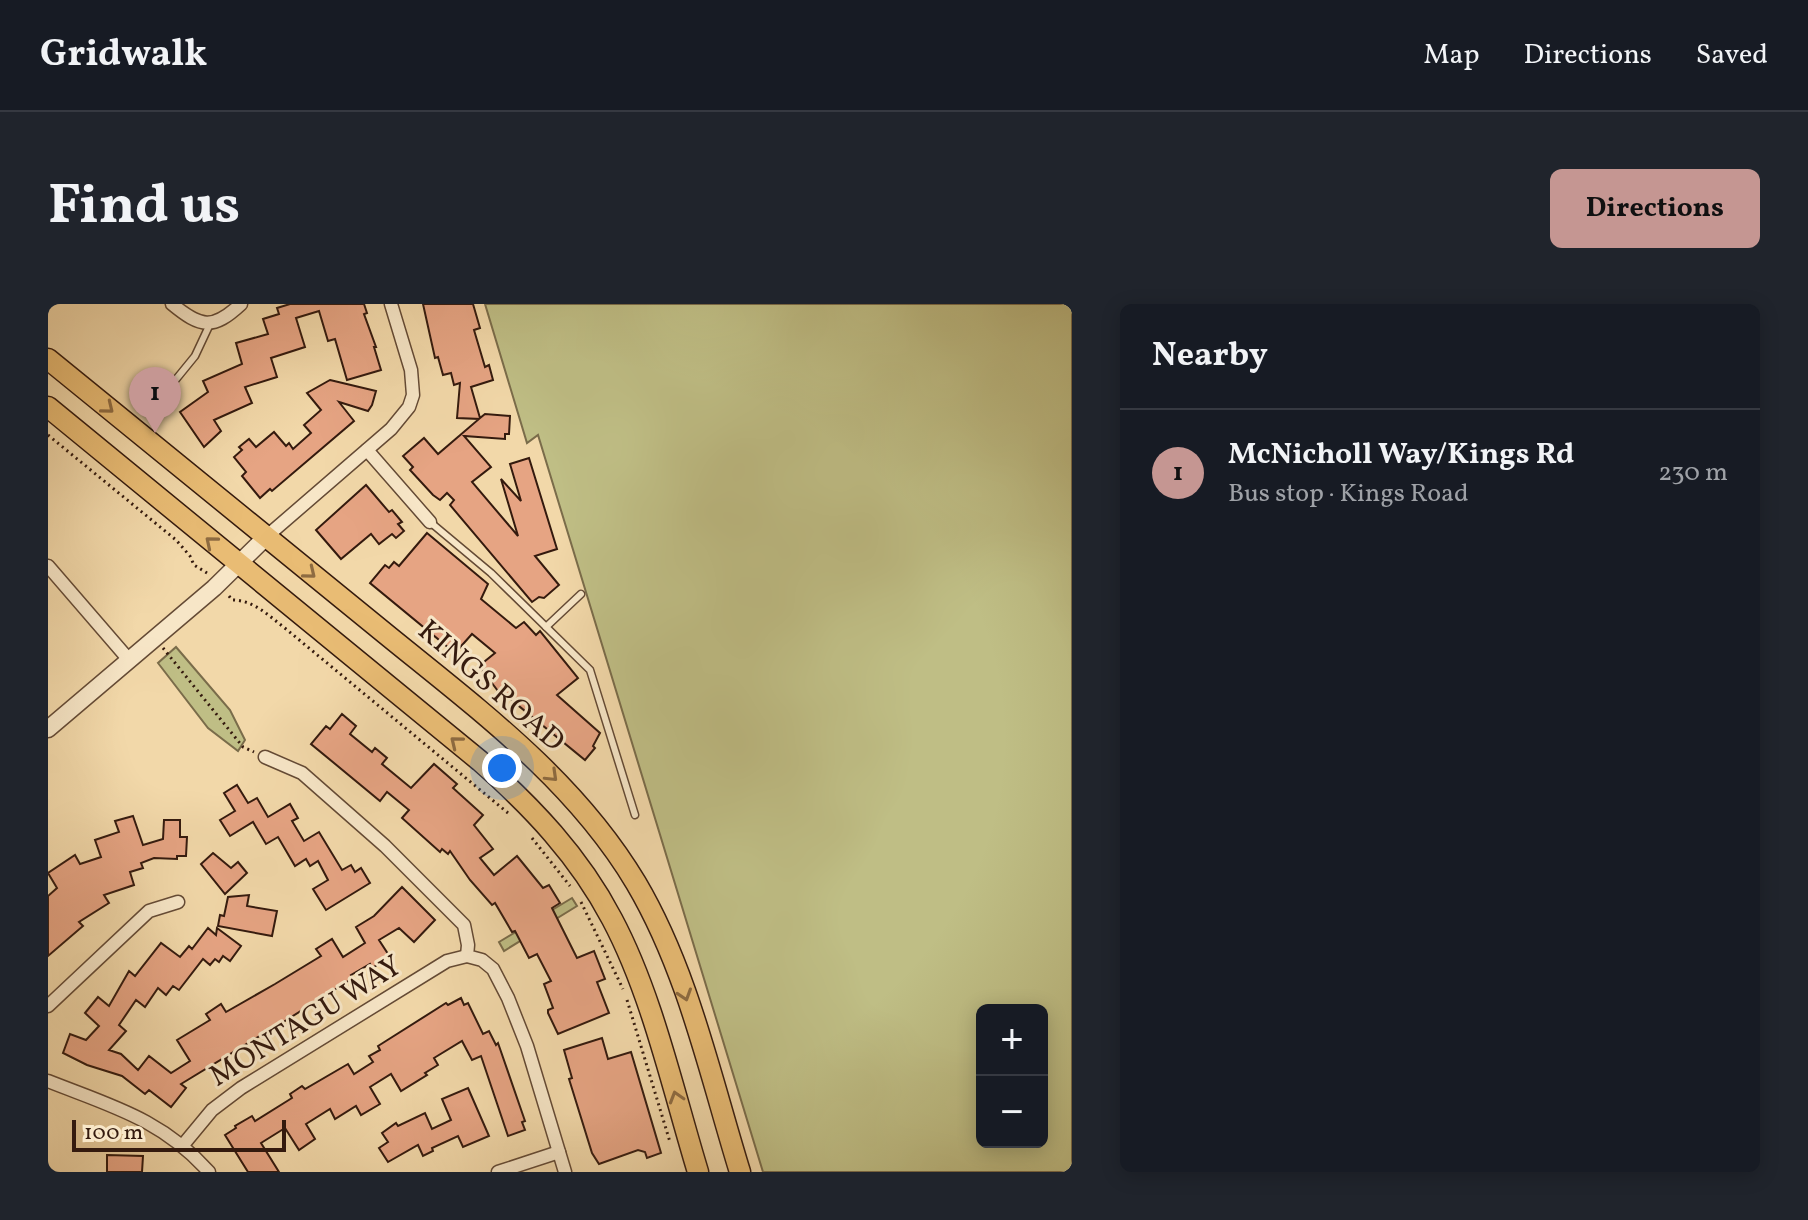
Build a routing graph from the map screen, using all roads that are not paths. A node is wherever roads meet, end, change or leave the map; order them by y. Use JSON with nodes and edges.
{"nodes":[{"id":1,"x":172,"y":304,"type":"edge"},
{"id":2,"x":241,"y":304,"type":"edge"},
{"id":3,"x":391,"y":304,"type":"edge"},
{"id":4,"x":210,"y":324,"type":"junction"},
{"id":5,"x":48,"y":359,"type":"edge"},
{"id":6,"x":173,"y":383,"type":"road end"},
{"id":7,"x":48,"y":407,"type":"edge"},
{"id":8,"x":367,"y":450,"type":"junction"},
{"id":9,"x":430,"y":522,"type":"joint"},
{"id":10,"x":266,"y":537,"type":"junction"},
{"id":11,"x":239,"y":565,"type":"junction"},
{"id":12,"x":48,"y":566,"type":"edge"},
{"id":13,"x":581,"y":594,"type":"dead end"},
{"id":14,"x":546,"y":627,"type":"junction"},
{"id":15,"x":130,"y":661,"type":"junction"},
{"id":16,"x":48,"y":729,"type":"edge"},
{"id":17,"x":265,"y":757,"type":"road end"},
{"id":18,"x":635,"y":815,"type":"dead end"},
{"id":19,"x":178,"y":902,"type":"dead end"},
{"id":20,"x":467,"y":956,"type":"junction"},
{"id":21,"x":48,"y":1006,"type":"edge"},
{"id":22,"x":48,"y":1081,"type":"edge"},
{"id":23,"x":183,"y":1145,"type":"junction"},
{"id":24,"x":559,"y":1152,"type":"junction"},
{"id":25,"x":209,"y":1172,"type":"edge"},
{"id":26,"x":498,"y":1172,"type":"edge"},
{"id":27,"x":565,"y":1172,"type":"edge"},
{"id":28,"x":698,"y":1172,"type":"edge"},
{"id":29,"x":740,"y":1172,"type":"edge"}],
"edges":[{"from":1,"to":4,"type":"street"},
{"from":2,"to":4,"type":"street"},
{"from":3,"to":8,"type":"street"},
{"from":4,"to":6,"type":"lane"},
{"from":5,"to":10,"type":"main road","name":"KINGS ROAD","one_way":true},
{"from":11,"to":7,"type":"main road","one_way":true},
{"from":8,"to":9,"type":"street"},
{"from":8,"to":10,"type":"street"},
{"from":9,"to":14,"type":"lane"},
{"from":10,"to":11,"type":"street"},
{"from":10,"to":29,"type":"main road","name":"KINGS ROAD","one_way":true},
{"from":11,"to":15,"type":"street"},
{"from":28,"to":11,"type":"main road","one_way":true},
{"from":12,"to":15,"type":"street"},
{"from":13,"to":14,"type":"lane"},
{"from":14,"to":18,"type":"lane"},
{"from":15,"to":16,"type":"street"},
{"from":17,"to":20,"type":"street"},
{"from":19,"to":21,"type":"street"},
{"from":20,"to":23,"type":"street","name":"MONTAGU WAY"},
{"from":20,"to":24,"type":"street"},
{"from":22,"to":23,"type":"street"},
{"from":23,"to":25,"type":"street"},
{"from":24,"to":26,"type":"street"},
{"from":24,"to":27,"type":"street"}]}
